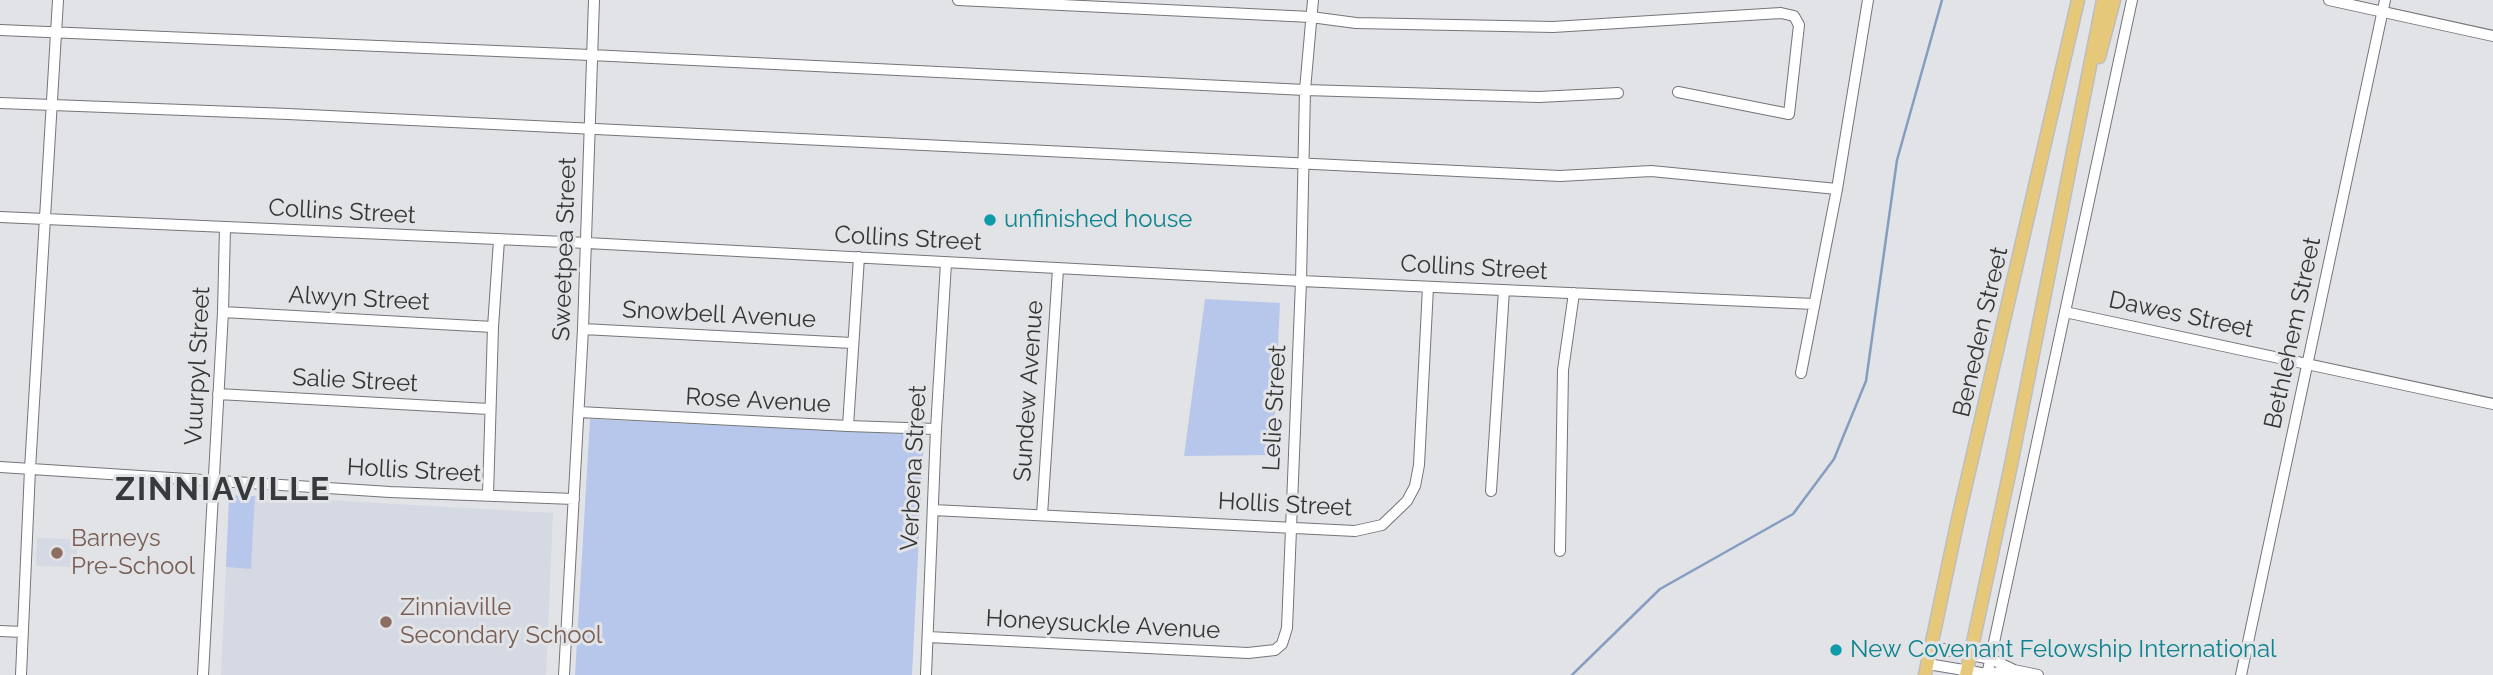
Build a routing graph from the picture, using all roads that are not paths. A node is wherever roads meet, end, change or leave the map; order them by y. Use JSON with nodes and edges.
{"nodes":[{"id":1,"x":58,"y":0,"type":"edge"},
{"id":2,"x":594,"y":0,"type":"edge"},
{"id":3,"x":958,"y":0,"type":"edge"},
{"id":4,"x":1313,"y":0,"type":"edge"},
{"id":5,"x":1868,"y":0,"type":"edge"},
{"id":6,"x":2078,"y":0,"type":"edge"},
{"id":7,"x":2103,"y":0,"type":"edge"},
{"id":8,"x":2114,"y":0,"type":"edge"},
{"id":9,"x":2132,"y":0,"type":"edge"},
{"id":10,"x":2329,"y":0,"type":"edge"},
{"id":11,"x":2385,"y":0,"type":"edge"},
{"id":12,"x":2382,"y":12,"type":"junction"},
{"id":13,"x":1311,"y":17,"type":"junction"},
{"id":14,"x":0,"y":30,"type":"edge"},
{"id":15,"x":56,"y":31,"type":"junction"},
{"id":16,"x":2493,"y":36,"type":"edge"},
{"id":17,"x":591,"y":55,"type":"junction"},
{"id":18,"x":1305,"y":90,"type":"junction"},
{"id":19,"x":1678,"y":92,"type":"dead end"},
{"id":20,"x":1618,"y":93,"type":"dead end"},
{"id":21,"x":0,"y":103,"type":"edge"},
{"id":22,"x":53,"y":105,"type":"junction"},
{"id":23,"x":2077,"y":124,"type":"junction"},
{"id":24,"x":590,"y":130,"type":"junction"},
{"id":25,"x":1303,"y":164,"type":"junction"},
{"id":26,"x":1837,"y":189,"type":"junction"},
{"id":27,"x":0,"y":217,"type":"edge"},
{"id":28,"x":45,"y":220,"type":"junction"},
{"id":29,"x":225,"y":228,"type":"junction"},
{"id":30,"x":499,"y":240,"type":"junction"},
{"id":31,"x":587,"y":243,"type":"junction"},
{"id":32,"x":859,"y":257,"type":"junction"},
{"id":33,"x":946,"y":263,"type":"junction"},
{"id":34,"x":1058,"y":269,"type":"junction"},
{"id":35,"x":1301,"y":281,"type":"junction"},
{"id":36,"x":1428,"y":286,"type":"junction"},
{"id":37,"x":1504,"y":290,"type":"junction"},
{"id":38,"x":1574,"y":293,"type":"junction"},
{"id":39,"x":1814,"y":304,"type":"junction"},
{"id":40,"x":223,"y":312,"type":"junction"},
{"id":41,"x":2065,"y":312,"type":"junction"},
{"id":42,"x":493,"y":327,"type":"junction"},
{"id":43,"x":583,"y":329,"type":"junction"},
{"id":44,"x":852,"y":343,"type":"junction"},
{"id":45,"x":2308,"y":364,"type":"junction"},
{"id":46,"x":1801,"y":373,"type":"dead end"},
{"id":47,"x":218,"y":394,"type":"junction"},
{"id":48,"x":2493,"y":404,"type":"edge"},
{"id":49,"x":489,"y":409,"type":"junction"},
{"id":50,"x":579,"y":412,"type":"junction"},
{"id":51,"x":848,"y":426,"type":"junction"},
{"id":52,"x":936,"y":429,"type":"junction"},
{"id":53,"x":0,"y":467,"type":"edge"},
{"id":54,"x":30,"y":469,"type":"junction"},
{"id":55,"x":212,"y":481,"type":"junction"},
{"id":56,"x":1491,"y":492,"type":"dead end"},
{"id":57,"x":488,"y":495,"type":"junction"},
{"id":58,"x":574,"y":499,"type":"junction"},
{"id":59,"x":933,"y":510,"type":"junction"},
{"id":60,"x":1042,"y":515,"type":"junction"},
{"id":61,"x":1290,"y":526,"type":"junction"},
{"id":62,"x":1560,"y":551,"type":"dead end"},
{"id":63,"x":0,"y":631,"type":"edge"},
{"id":64,"x":23,"y":632,"type":"junction"},
{"id":65,"x":928,"y":637,"type":"junction"},
{"id":66,"x":1931,"y":647,"type":"junction"},
{"id":67,"x":1275,"y":650,"type":"joint"},
{"id":68,"x":1970,"y":655,"type":"junction"},
{"id":69,"x":1990,"y":659,"type":"junction"},
{"id":70,"x":1926,"y":670,"type":"edge"},
{"id":71,"x":2014,"y":670,"type":"junction"},
{"id":72,"x":1966,"y":673,"type":"edge"},
{"id":73,"x":21,"y":675,"type":"edge"},
{"id":74,"x":203,"y":675,"type":"edge"},
{"id":75,"x":564,"y":675,"type":"edge"},
{"id":76,"x":926,"y":675,"type":"edge"},
{"id":77,"x":1987,"y":675,"type":"edge"},
{"id":78,"x":2038,"y":675,"type":"edge"},
{"id":79,"x":2241,"y":675,"type":"edge"}],
"edges":[{"from":1,"to":15,"type":"street"},
{"from":2,"to":17,"type":"street","name":"Sweetpea Street"},
{"from":3,"to":13,"type":"street"},
{"from":4,"to":13,"type":"street","name":"Lelie Street"},
{"from":5,"to":26,"type":"street"},
{"from":6,"to":66,"type":"main road","name":"Beneden Street"},
{"from":7,"to":23,"type":"main road"},
{"from":8,"to":23,"type":"main road"},
{"from":9,"to":41,"type":"street"},
{"from":10,"to":12,"type":"street"},
{"from":11,"to":12,"type":"street","name":"Bethlehem Street"},
{"from":12,"to":16,"type":"street"},
{"from":12,"to":45,"type":"street","name":"Bethlehem Street"},
{"from":13,"to":18,"type":"street","name":"Lelie Street"},
{"from":13,"to":19,"type":"street"},
{"from":14,"to":15,"type":"street"},
{"from":15,"to":17,"type":"street"},
{"from":15,"to":22,"type":"street"},
{"from":17,"to":18,"type":"street"},
{"from":17,"to":24,"type":"street","name":"Sweetpea Street"},
{"from":18,"to":20,"type":"street"},
{"from":18,"to":25,"type":"street","name":"Lelie Street"},
{"from":21,"to":22,"type":"street"},
{"from":22,"to":24,"type":"street"},
{"from":22,"to":28,"type":"street"},
{"from":23,"to":68,"type":"main road"},
{"from":24,"to":25,"type":"street"},
{"from":24,"to":31,"type":"street","name":"Sweetpea Street"},
{"from":25,"to":26,"type":"street"},
{"from":25,"to":35,"type":"street","name":"Lelie Street"},
{"from":26,"to":39,"type":"street"},
{"from":27,"to":28,"type":"street","name":"Collins Street"},
{"from":28,"to":29,"type":"street","name":"Collins Street"},
{"from":28,"to":54,"type":"street"},
{"from":29,"to":30,"type":"street","name":"Collins Street"},
{"from":29,"to":40,"type":"street","name":"Vuurpyl Street"},
{"from":30,"to":31,"type":"street","name":"Collins Street"},
{"from":30,"to":42,"type":"street"},
{"from":31,"to":32,"type":"street","name":"Collins Street"},
{"from":31,"to":43,"type":"street","name":"Sweetpea Street"},
{"from":32,"to":33,"type":"street","name":"Collins Street"},
{"from":32,"to":44,"type":"street"},
{"from":33,"to":34,"type":"street","name":"Collins Street"},
{"from":33,"to":52,"type":"street","name":"Verbena Street"},
{"from":34,"to":35,"type":"street","name":"Collins Street"},
{"from":34,"to":60,"type":"street","name":"Sundew Avenue"},
{"from":35,"to":36,"type":"street","name":"Collins Street"},
{"from":35,"to":61,"type":"street","name":"Lelie Street"},
{"from":36,"to":37,"type":"street","name":"Collins Street"},
{"from":36,"to":61,"type":"street","name":"Hollis Street"},
{"from":37,"to":38,"type":"street","name":"Collins Street"},
{"from":37,"to":56,"type":"street"},
{"from":38,"to":39,"type":"street","name":"Collins Street"},
{"from":38,"to":62,"type":"street"},
{"from":39,"to":46,"type":"street"},
{"from":40,"to":42,"type":"street","name":"Alwyn Street"},
{"from":40,"to":47,"type":"street","name":"Vuurpyl Street"},
{"from":41,"to":45,"type":"street","name":"Dawes Street"},
{"from":41,"to":69,"type":"street"},
{"from":42,"to":49,"type":"street"},
{"from":43,"to":44,"type":"street","name":"Snowbell Avenue"},
{"from":43,"to":50,"type":"street","name":"Sweetpea Street"},
{"from":44,"to":51,"type":"street"},
{"from":45,"to":48,"type":"street","name":"Dawes Street"},
{"from":45,"to":79,"type":"street","name":"Bethlehem Street"},
{"from":47,"to":49,"type":"street","name":"Salie Street"},
{"from":47,"to":55,"type":"street","name":"Vuurpyl Street"},
{"from":49,"to":57,"type":"street"},
{"from":50,"to":51,"type":"street","name":"Rose Avenue"},
{"from":50,"to":58,"type":"street","name":"Sweetpea Street"},
{"from":51,"to":52,"type":"street","name":"Rose Avenue"},
{"from":52,"to":59,"type":"street","name":"Verbena Street"},
{"from":53,"to":54,"type":"street","name":"Hollis Street"},
{"from":54,"to":55,"type":"street","name":"Hollis Street"},
{"from":54,"to":64,"type":"street"},
{"from":55,"to":57,"type":"street","name":"Hollis Street"},
{"from":55,"to":74,"type":"street","name":"Vuurpyl Street"},
{"from":57,"to":58,"type":"street","name":"Hollis Street"},
{"from":58,"to":75,"type":"street","name":"Sweetpea Street"},
{"from":59,"to":60,"type":"street","name":"Hollis Street"},
{"from":59,"to":65,"type":"street","name":"Verbena Street"},
{"from":60,"to":61,"type":"street","name":"Hollis Street"},
{"from":61,"to":67,"type":"street","name":"Lelie Street"},
{"from":63,"to":64,"type":"street"},
{"from":64,"to":73,"type":"street"},
{"from":65,"to":67,"type":"street","name":"Honeysuckle Avenue"},
{"from":65,"to":76,"type":"street","name":"Verbena Street"},
{"from":66,"to":68,"type":"street"},
{"from":66,"to":70,"type":"main road","name":"Beneden Street"},
{"from":68,"to":69,"type":"street"},
{"from":68,"to":72,"type":"main road"},
{"from":69,"to":71,"type":"street"},
{"from":69,"to":77,"type":"street"},
{"from":70,"to":72,"type":"street"},
{"from":71,"to":77,"type":"street"},
{"from":71,"to":78,"type":"street"},
{"from":72,"to":77,"type":"street"}]}
